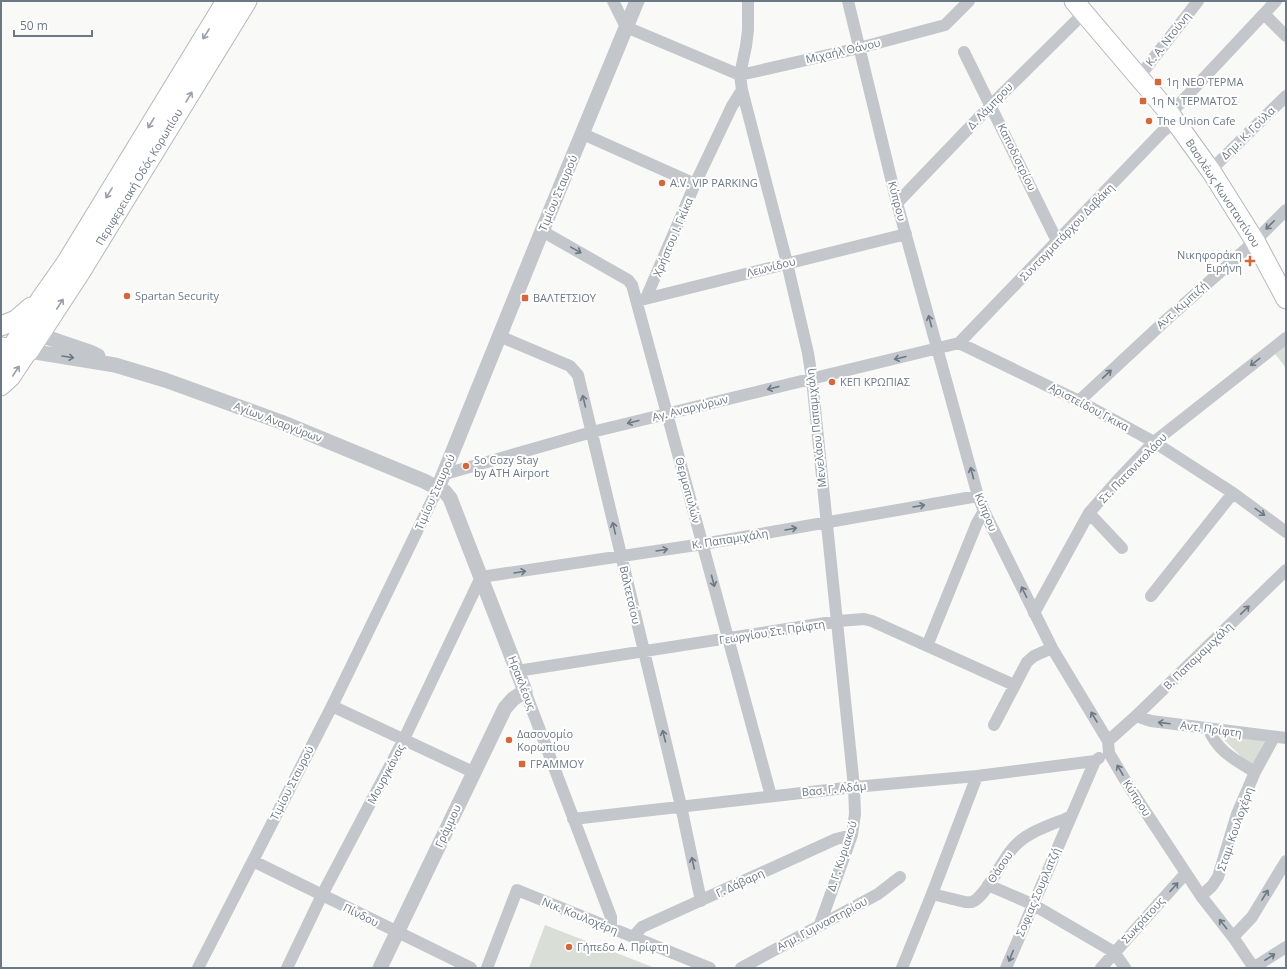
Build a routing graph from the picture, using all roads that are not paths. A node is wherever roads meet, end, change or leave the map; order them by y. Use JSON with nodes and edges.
{"nodes":[{"id":1,"x":226,"y":1,"type":"edge"},
{"id":2,"x":247,"y":1,"type":"edge"},
{"id":3,"x":613,"y":1,"type":"edge"},
{"id":4,"x":637,"y":1,"type":"edge"},
{"id":5,"x":748,"y":1,"type":"edge"},
{"id":6,"x":848,"y":1,"type":"edge"},
{"id":7,"x":969,"y":1,"type":"edge"},
{"id":8,"x":1198,"y":1,"type":"edge"},
{"id":9,"x":1276,"y":1,"type":"edge"},
{"id":10,"x":1080,"y":7,"type":"edge"},
{"id":11,"x":1264,"y":14,"type":"junction"},
{"id":12,"x":626,"y":27,"type":"junction"},
{"id":13,"x":1286,"y":36,"type":"edge"},
{"id":14,"x":859,"y":48,"type":"junction"},
{"id":15,"x":964,"y":52,"type":"dead end"},
{"id":16,"x":740,"y":75,"type":"junction"},
{"id":17,"x":1138,"y":77,"type":"junction"},
{"id":18,"x":742,"y":90,"type":"junction"},
{"id":19,"x":1286,"y":96,"type":"edge"},
{"id":20,"x":991,"y":105,"type":"junction"},
{"id":21,"x":1173,"y":118,"type":"junction"},
{"id":22,"x":582,"y":134,"type":"junction"},
{"id":23,"x":1211,"y":171,"type":"junction"},
{"id":24,"x":695,"y":184,"type":"junction"},
{"id":25,"x":898,"y":203,"type":"junction"},
{"id":26,"x":1286,"y":210,"type":"edge"},
{"id":27,"x":542,"y":231,"type":"junction"},
{"id":28,"x":906,"y":234,"type":"junction"},
{"id":29,"x":1057,"y":241,"type":"junction"},
{"id":30,"x":1255,"y":241,"type":"junction"},
{"id":31,"x":787,"y":263,"type":"junction"},
{"id":32,"x":642,"y":299,"type":"junction"},
{"id":33,"x":1286,"y":299,"type":"edge"},
{"id":34,"x":40,"y":300,"type":"junction"},
{"id":35,"x":1,"y":327,"type":"edge"},
{"id":36,"x":22,"y":331,"type":"junction"},
{"id":37,"x":40,"y":336,"type":"junction"},
{"id":38,"x":499,"y":336,"type":"junction"},
{"id":39,"x":1286,"y":338,"type":"edge"},
{"id":40,"x":959,"y":343,"type":"junction"},
{"id":41,"x":937,"y":348,"type":"junction"},
{"id":42,"x":14,"y":349,"type":"edge"},
{"id":43,"x":115,"y":365,"type":"junction"},
{"id":44,"x":1,"y":372,"type":"edge"},
{"id":45,"x":812,"y":379,"type":"junction"},
{"id":46,"x":1,"y":387,"type":"edge"},
{"id":47,"x":1079,"y":401,"type":"junction"},
{"id":48,"x":668,"y":414,"type":"junction"},
{"id":49,"x":592,"y":432,"type":"junction"},
{"id":50,"x":1154,"y":442,"type":"junction"},
{"id":51,"x":445,"y":474,"type":"junction"},
{"id":52,"x":438,"y":488,"type":"junction"},
{"id":53,"x":1233,"y":493,"type":"junction"},
{"id":54,"x":978,"y":496,"type":"junction"},
{"id":55,"x":984,"y":511,"type":"junction"},
{"id":56,"x":1089,"y":513,"type":"junction"},
{"id":57,"x":826,"y":523,"type":"junction"},
{"id":58,"x":1286,"y":532,"type":"edge"},
{"id":59,"x":703,"y":544,"type":"junction"},
{"id":60,"x":1122,"y":548,"type":"dead end"},
{"id":61,"x":621,"y":556,"type":"junction"},
{"id":62,"x":1286,"y":570,"type":"edge"},
{"id":63,"x":481,"y":578,"type":"junction"},
{"id":64,"x":1151,"y":596,"type":"dead end"},
{"id":65,"x":1034,"y":613,"type":"junction"},
{"id":66,"x":838,"y":621,"type":"junction"},
{"id":67,"x":728,"y":638,"type":"junction"},
{"id":68,"x":927,"y":646,"type":"junction"},
{"id":69,"x":1052,"y":648,"type":"junction"},
{"id":70,"x":644,"y":652,"type":"junction"},
{"id":71,"x":517,"y":671,"type":"junction"},
{"id":72,"x":1014,"y":685,"type":"junction"},
{"id":73,"x":525,"y":691,"type":"junction"},
{"id":74,"x":332,"y":706,"type":"junction"},
{"id":75,"x":1136,"y":716,"type":"junction"},
{"id":76,"x":994,"y":725,"type":"dead end"},
{"id":77,"x":1208,"y":728,"type":"junction"},
{"id":78,"x":1280,"y":737,"type":"edge"},
{"id":79,"x":404,"y":739,"type":"junction"},
{"id":80,"x":1108,"y":747,"type":"junction"},
{"id":81,"x":1095,"y":761,"type":"junction"},
{"id":82,"x":473,"y":772,"type":"junction"},
{"id":83,"x":1255,"y":772,"type":"junction"},
{"id":84,"x":976,"y":776,"type":"junction"},
{"id":85,"x":854,"y":787,"type":"junction"},
{"id":86,"x":771,"y":796,"type":"junction"},
{"id":87,"x":680,"y":806,"type":"junction"},
{"id":88,"x":1070,"y":817,"type":"junction"},
{"id":89,"x":574,"y":819,"type":"junction"},
{"id":90,"x":852,"y":835,"type":"junction"},
{"id":91,"x":253,"y":861,"type":"junction"},
{"id":92,"x":1286,"y":861,"type":"edge"},
{"id":93,"x":1186,"y":873,"type":"junction"},
{"id":94,"x":900,"y":877,"type":"dead end"},
{"id":95,"x":988,"y":885,"type":"junction"},
{"id":96,"x":932,"y":894,"type":"junction"},
{"id":97,"x":322,"y":895,"type":"junction"},
{"id":98,"x":1201,"y":896,"type":"junction"},
{"id":99,"x":701,"y":901,"type":"junction"},
{"id":100,"x":1032,"y":904,"type":"junction"},
{"id":101,"x":820,"y":924,"type":"junction"},
{"id":102,"x":611,"y":928,"type":"junction"},
{"id":103,"x":397,"y":932,"type":"junction"},
{"id":104,"x":633,"y":937,"type":"junction"},
{"id":105,"x":1233,"y":937,"type":"junction"},
{"id":106,"x":1286,"y":947,"type":"edge"},
{"id":107,"x":1114,"y":952,"type":"junction"},
{"id":108,"x":198,"y":968,"type":"edge"},
{"id":109,"x":287,"y":968,"type":"edge"},
{"id":110,"x":380,"y":968,"type":"edge"},
{"id":111,"x":471,"y":968,"type":"edge"},
{"id":112,"x":488,"y":968,"type":"edge"},
{"id":113,"x":710,"y":968,"type":"edge"},
{"id":114,"x":741,"y":968,"type":"edge"},
{"id":115,"x":902,"y":968,"type":"edge"},
{"id":116,"x":1006,"y":968,"type":"edge"},
{"id":117,"x":1101,"y":968,"type":"edge"},
{"id":118,"x":1125,"y":968,"type":"edge"},
{"id":119,"x":1253,"y":968,"type":"edge"}],
"edges":[{"from":1,"to":34,"type":"main road","name":"Περιφερειακή Οδός Κορωπίου","one_way":true},
{"from":37,"to":2,"type":"main road","name":"Περιφερειακή Οδός Κορωπίου","one_way":true},
{"from":3,"to":12,"type":"street"},
{"from":4,"to":12,"type":"street","name":"Τιμίου Σταυρού"},
{"from":5,"to":16,"type":"street","name":"Μενελάου Παπαμιχάλη"},
{"from":6,"to":14,"type":"street","name":"Κύπρου"},
{"from":7,"to":14,"type":"street","name":"Μιχαήλ Θάνου"},
{"from":8,"to":17,"type":"street","name":"Κ. Α. Ντούνη"},
{"from":9,"to":11,"type":"street","name":"Συνταγματάρχου Δαβάκη"},
{"from":10,"to":17,"type":"main road","name":"Βασιλέως Κωνσταντίνου"},
{"from":10,"to":20,"type":"street","name":"Δ. Λάμπρου"},
{"from":11,"to":13,"type":"street"},
{"from":11,"to":21,"type":"street","name":"Συνταγματάρχου Δαβάκη"},
{"from":12,"to":16,"type":"street"},
{"from":12,"to":22,"type":"street","name":"Τιμίου Σταυρού"},
{"from":14,"to":16,"type":"street","name":"Μιχαήλ Θάνου"},
{"from":14,"to":25,"type":"street","name":"Κύπρου"},
{"from":15,"to":20,"type":"street","name":"Καποδιστρίου"},
{"from":16,"to":18,"type":"street","name":"Μενελάου Παπαμιχάλη"},
{"from":17,"to":21,"type":"main road","name":"Βασιλέως Κωνσταντίνου"},
{"from":18,"to":24,"type":"street","name":"Χρήστου Ι. Γκίκα"},
{"from":18,"to":31,"type":"street","name":"Μενελάου Παπαμιχάλη"},
{"from":19,"to":23,"type":"street","name":"Δημ. Κ. Γούλα"},
{"from":20,"to":25,"type":"street","name":"Δ. Λάμπρου"},
{"from":20,"to":29,"type":"street","name":"Καποδιστρίου"},
{"from":21,"to":23,"type":"main road","name":"Βασιλέως Κωνσταντίνου"},
{"from":21,"to":29,"type":"street","name":"Συνταγματάρχου Δαβάκη"},
{"from":22,"to":24,"type":"street"},
{"from":22,"to":27,"type":"street","name":"Τιμίου Σταυρού"},
{"from":23,"to":30,"type":"main road","name":"Βασιλέως Κωνσταντίνου"},
{"from":24,"to":32,"type":"street","name":"Χρήστου Ι. Γκίκα"},
{"from":25,"to":28,"type":"street","name":"Κύπρου"},
{"from":26,"to":30,"type":"street","name":"Αντ. Κιμπιζή","one_way":true},
{"from":27,"to":32,"type":"street","name":"Θερμοπυλών","one_way":true},
{"from":27,"to":38,"type":"street","name":"Τιμίου Σταυρού"},
{"from":28,"to":31,"type":"street","name":"Λεωνίδου"},
{"from":41,"to":28,"type":"street","name":"Κύπρου","one_way":true},
{"from":29,"to":40,"type":"street","name":"Συνταγματάρχου Δαβάκη"},
{"from":30,"to":33,"type":"main road","name":"Βασιλέως Κωνσταντίνου"},
{"from":47,"to":30,"type":"street","name":"Αντ. Κιμπιζή","one_way":true},
{"from":31,"to":32,"type":"street","name":"Λεωνίδου"},
{"from":31,"to":45,"type":"street","name":"Μενελάου Παπαμιχάλη"},
{"from":32,"to":48,"type":"street","name":"Θερμοπυλών"},
{"from":34,"to":35,"type":"main road"},
{"from":34,"to":36,"type":"main road","name":"Περιφερειακή Οδός Κορωπίου"},
{"from":35,"to":36,"type":"main road","name":"Αγίων Αναργύρων"},
{"from":36,"to":37,"type":"main road","name":"Αγίων Αναργύρων"},
{"from":36,"to":42,"type":"main road","name":"Περιφερειακή Οδός Κορωπίου"},
{"from":37,"to":42,"type":"main road","name":"Περιφερειακή Οδός Κορωπίου"},
{"from":37,"to":43,"type":"street","name":"Αγίων Αναργύρων"},
{"from":49,"to":38,"type":"street","name":"Βαλτετσίου","one_way":true},
{"from":38,"to":51,"type":"street","name":"Τιμίου Σταυρού"},
{"from":39,"to":50,"type":"street","name":"Στ. Πατανικολάου","one_way":true},
{"from":40,"to":41,"type":"street"},
{"from":40,"to":47,"type":"street","name":"Αριστείδου Γκικα"},
{"from":41,"to":45,"type":"street","name":"Αγ. Αναργύρων","one_way":true},
{"from":54,"to":41,"type":"street","name":"Κύπρου","one_way":true},
{"from":42,"to":43,"type":"street","name":"Αγίων Αναργύρων","one_way":true},
{"from":42,"to":44,"type":"main road"},
{"from":46,"to":42,"type":"main road","one_way":true},
{"from":43,"to":52,"type":"street","name":"Αγίων Αναργύρων"},
{"from":45,"to":48,"type":"street","name":"Αγ. Αναργύρων","one_way":true},
{"from":45,"to":57,"type":"street","name":"Μενελάου Παπαμιχάλη"},
{"from":47,"to":50,"type":"street","name":"Αριστείδου Γκικα"},
{"from":48,"to":49,"type":"street","name":"Αγ. Αναργύρων","one_way":true},
{"from":48,"to":59,"type":"street","name":"Θερμοπυλών"},
{"from":49,"to":51,"type":"street","name":"Αγ. Αναργύρων"},
{"from":61,"to":49,"type":"street","name":"Βαλτετσίου","one_way":true},
{"from":50,"to":53,"type":"street","name":"Αριστείδου Γκικα"},
{"from":50,"to":56,"type":"street","name":"Στ. Πατανικολάου"},
{"from":51,"to":52,"type":"street","name":"Τιμίου Σταυρού"},
{"from":52,"to":63,"type":"street","name":"Ηρακλέους"},
{"from":52,"to":74,"type":"street","name":"Τιμίου Σταυρού"},
{"from":53,"to":58,"type":"street","name":"Αριστείδου Γκικα","one_way":true},
{"from":53,"to":64,"type":"street"},
{"from":54,"to":55,"type":"street","name":"Κύπρου"},
{"from":57,"to":54,"type":"street","name":"Κ. Παπαμιχάλη","one_way":true},
{"from":65,"to":55,"type":"street","name":"Κύπρου","one_way":true},
{"from":55,"to":68,"type":"street"},
{"from":56,"to":60,"type":"street"},
{"from":56,"to":65,"type":"street","name":"Στ. Πατανικολάου"},
{"from":59,"to":57,"type":"street","name":"Κ. Παπαμιχάλη","one_way":true},
{"from":57,"to":66,"type":"street","name":"Μενελάου Παπαμιχάλη"},
{"from":61,"to":59,"type":"street","name":"Κ. Παπαμιχάλη","one_way":true},
{"from":59,"to":67,"type":"street","name":"Θερμοπυλών","one_way":true},
{"from":63,"to":61,"type":"street","name":"Κ. Παπαμιχάλη","one_way":true},
{"from":61,"to":70,"type":"street","name":"Βαλτετσίου"},
{"from":75,"to":62,"type":"street","name":"Β. Παπαμαμιχάλη","one_way":true},
{"from":63,"to":71,"type":"street","name":"Ηρακλέους"},
{"from":63,"to":79,"type":"street","name":"Μουργκάνας"},
{"from":65,"to":69,"type":"street","name":"Κύπρου"},
{"from":66,"to":67,"type":"street","name":"Γεωργίου Στ. Πρίφτη"},
{"from":66,"to":68,"type":"street","name":"Γεωργίου Στ. Πρίφτη"},
{"from":66,"to":85,"type":"street","name":"Μενελάου Παπαμιχάλη"},
{"from":67,"to":70,"type":"street","name":"Γεωργίου Στ. Πρίφτη"},
{"from":67,"to":86,"type":"street","name":"Θερμοπυλών"},
{"from":68,"to":72,"type":"street","name":"Γεωργίου Στ. Πρίφτη"},
{"from":69,"to":72,"type":"street"},
{"from":80,"to":69,"type":"street","name":"Κύπρου","one_way":true},
{"from":70,"to":71,"type":"street","name":"Γεωργίου Στ. Πρίφτη"},
{"from":87,"to":70,"type":"street","name":"Βαλτετσίου","one_way":true},
{"from":71,"to":73,"type":"street","name":"Ηρακλέους"},
{"from":72,"to":76,"type":"street"},
{"from":73,"to":82,"type":"street","name":"Γράμμου"},
{"from":73,"to":89,"type":"street","name":"Ηρακλέους"},
{"from":74,"to":79,"type":"street"},
{"from":74,"to":91,"type":"street","name":"Τιμίου Σταυρού"},
{"from":77,"to":75,"type":"street","name":"Αντ. Πρίφτη","one_way":true},
{"from":75,"to":80,"type":"street","name":"Β. Παπαμαμιχάλη"},
{"from":77,"to":78,"type":"street","name":"Αντ. Πρίφτη"},
{"from":77,"to":83,"type":"street"},
{"from":78,"to":83,"type":"street","name":"Σταμ. Κουλοχέρη"},
{"from":79,"to":82,"type":"street"},
{"from":79,"to":97,"type":"street","name":"Μουργκάνας"},
{"from":80,"to":81,"type":"street"},
{"from":93,"to":80,"type":"street","name":"Κύπρου","one_way":true},
{"from":81,"to":84,"type":"street","name":"Βασ. Γ. Αδάμ"},
{"from":81,"to":88,"type":"street"},
{"from":82,"to":103,"type":"street","name":"Γράμμου"},
{"from":83,"to":98,"type":"street","name":"Σταμ. Κουλοχέρη"},
{"from":84,"to":85,"type":"street","name":"Βασ. Γ. Αδάμ"},
{"from":84,"to":96,"type":"street"},
{"from":85,"to":86,"type":"street","name":"Βασ. Γ. Αδάμ"},
{"from":85,"to":90,"type":"street","name":"Δ. Γ. Κυριακού"},
{"from":86,"to":87,"type":"street","name":"Βασ. Γ. Αδάμ"},
{"from":87,"to":89,"type":"street","name":"Βασ. Γ. Αδάμ"},
{"from":99,"to":87,"type":"street","name":"Βαλτετσίου","one_way":true},
{"from":88,"to":95,"type":"street","name":"Θάσου"},
{"from":88,"to":100,"type":"street","name":"Σοφιας Σουρλατζή"},
{"from":89,"to":102,"type":"street","name":"Ηρακλέους"},
{"from":90,"to":99,"type":"street","name":"Γ. Δάβαρη"},
{"from":90,"to":101,"type":"street","name":"Δ. Γ. Κυριακού"},
{"from":91,"to":97,"type":"street","name":"Πίνδου"},
{"from":91,"to":108,"type":"street","name":"Τιμίου Σταυρού"},
{"from":105,"to":92,"type":"street","one_way":true},
{"from":93,"to":98,"type":"street","name":"Κύπρου"},
{"from":107,"to":93,"type":"street","name":"Σωκράτους","one_way":true},
{"from":94,"to":101,"type":"street","name":"Αημ. Γυμναστηρίου"},
{"from":95,"to":96,"type":"street","name":"Θάσου"},
{"from":95,"to":100,"type":"street"},
{"from":96,"to":115,"type":"street"},
{"from":97,"to":103,"type":"street","name":"Πίνδου"},
{"from":97,"to":109,"type":"street","name":"Μουργκάνας"},
{"from":105,"to":98,"type":"street","name":"Κύπρου","one_way":true},
{"from":99,"to":104,"type":"street","name":"Γ. Δάβαρη"},
{"from":100,"to":107,"type":"street"},
{"from":100,"to":116,"type":"street","name":"Σοφιας Σουρλατζή","one_way":true},
{"from":101,"to":114,"type":"street","name":"Αημ. Γυμναστηρίου"},
{"from":102,"to":104,"type":"street","name":"Νικ. Κουλοχέρη"},
{"from":102,"to":112,"type":"street","name":"Νικ. Κουλοχέρη"},
{"from":103,"to":110,"type":"street","name":"Γράμμου"},
{"from":103,"to":111,"type":"street","name":"Πίνδου"},
{"from":104,"to":113,"type":"street","name":"Νικ. Κουλοχέρη"},
{"from":105,"to":119,"type":"street","name":"Κύπρου"},
{"from":119,"to":106,"type":"street","one_way":true},
{"from":107,"to":117,"type":"street","name":"Σωκράτους"},
{"from":107,"to":118,"type":"street"}]}
